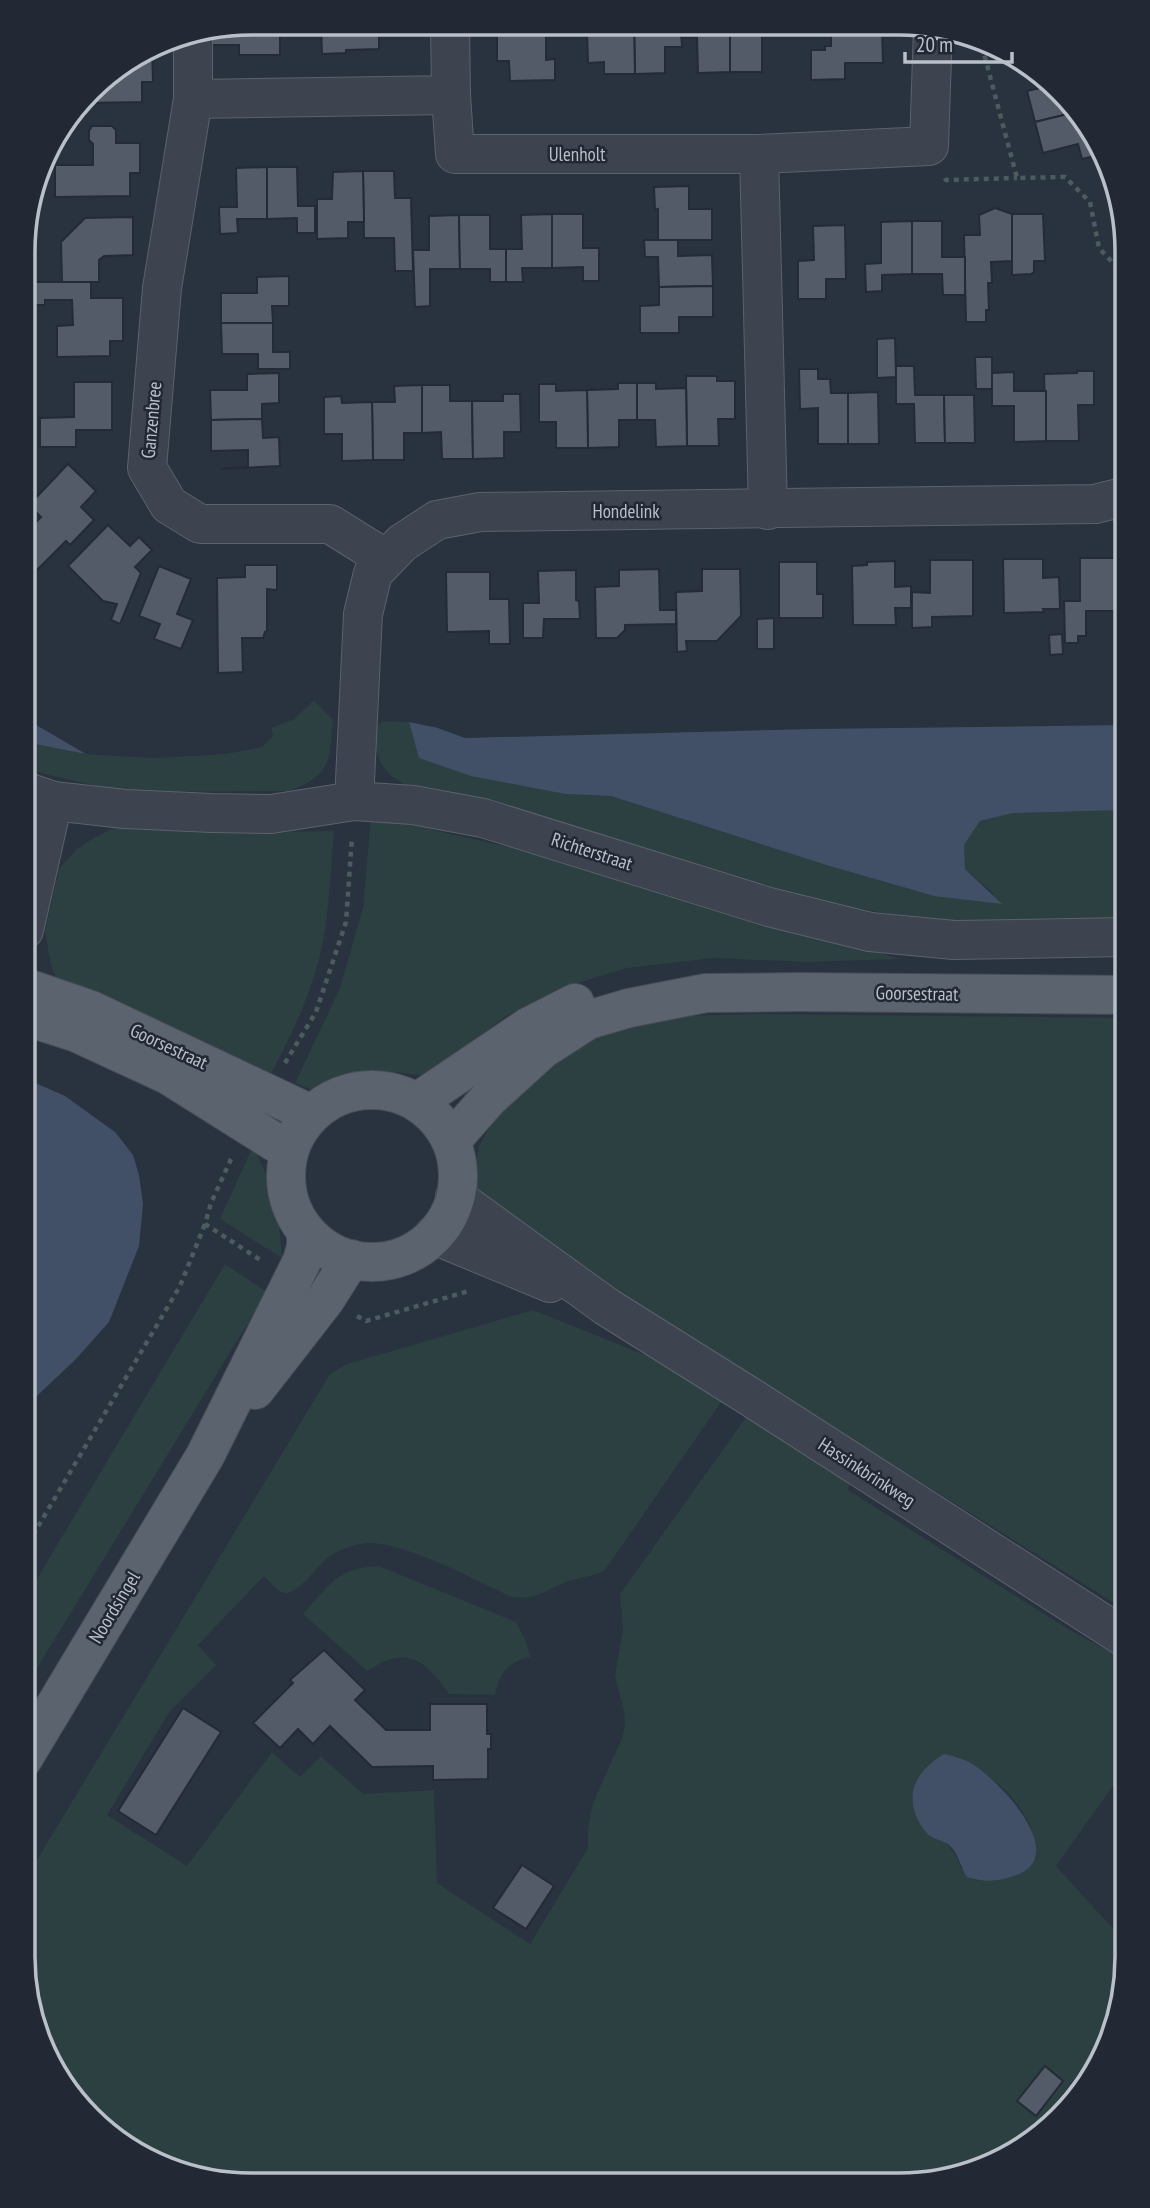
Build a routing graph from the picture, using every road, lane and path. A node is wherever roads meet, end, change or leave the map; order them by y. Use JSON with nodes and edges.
{"nodes":[{"id":1,"x":450,"y":35,"type":"edge"},
{"id":2,"x":933,"y":38,"type":"edge"},
{"id":3,"x":193,"y":43,"type":"edge"},
{"id":4,"x":984,"y":52,"type":"edge"},
{"id":5,"x":452,"y":95,"type":"junction"},
{"id":6,"x":193,"y":99,"type":"junction"},
{"id":7,"x":929,"y":146,"type":"junction"},
{"id":8,"x":759,"y":154,"type":"junction"},
{"id":9,"x":1017,"y":178,"type":"junction"},
{"id":10,"x":1115,"y":265,"type":"edge"},
{"id":11,"x":1115,"y":499,"type":"edge"},
{"id":12,"x":768,"y":510,"type":"junction"},
{"id":13,"x":386,"y":559,"type":"junction"},
{"id":14,"x":38,"y":796,"type":"edge"},
{"id":15,"x":355,"y":801,"type":"junction"},
{"id":16,"x":35,"y":825,"type":"edge"},
{"id":17,"x":1115,"y":937,"type":"edge"},
{"id":18,"x":35,"y":991,"type":"edge"},
{"id":19,"x":706,"y":993,"type":"junction"},
{"id":20,"x":1115,"y":995,"type":"edge"},
{"id":21,"x":35,"y":1020,"type":"edge"},
{"id":22,"x":417,"y":1102,"type":"junction"},
{"id":23,"x":257,"y":1110,"type":"junction"},
{"id":24,"x":311,"y":1114,"type":"junction"},
{"id":25,"x":451,"y":1142,"type":"junction"},
{"id":26,"x":289,"y":1151,"type":"junction"},
{"id":27,"x":455,"y":1197,"type":"junction"},
{"id":28,"x":205,"y":1224,"type":"junction"},
{"id":29,"x":306,"y":1232,"type":"junction"},
{"id":30,"x":433,"y":1236,"type":"junction"},
{"id":31,"x":351,"y":1259,"type":"junction"},
{"id":32,"x":291,"y":1279,"type":"junction"},
{"id":33,"x":481,"y":1287,"type":"dead end"},
{"id":34,"x":325,"y":1300,"type":"junction"},
{"id":35,"x":607,"y":1307,"type":"junction"},
{"id":36,"x":205,"y":1456,"type":"junction"},
{"id":37,"x":35,"y":1532,"type":"edge"},
{"id":38,"x":1115,"y":1631,"type":"edge"},
{"id":39,"x":35,"y":1739,"type":"edge"}],
"edges":[{"from":1,"to":5,"type":"street"},
{"from":2,"to":7,"type":"street"},
{"from":3,"to":6,"type":"street","name":"Ganzenbree"},
{"from":4,"to":9,"type":"path"},
{"from":5,"to":6,"type":"street"},
{"from":5,"to":8,"type":"street","name":"Ulenholt"},
{"from":6,"to":13,"type":"street","name":"Ganzenbree"},
{"from":7,"to":8,"type":"street","name":"Ulenholt"},
{"from":7,"to":9,"type":"path"},
{"from":8,"to":12,"type":"street"},
{"from":9,"to":10,"type":"path"},
{"from":11,"to":12,"type":"street","name":"Hondelink"},
{"from":12,"to":13,"type":"street","name":"Hondelink"},
{"from":13,"to":15,"type":"street","name":"Hondelink"},
{"from":14,"to":15,"type":"street","name":"Richterstraat"},
{"from":14,"to":16,"type":"street","name":"Richterstraat"},
{"from":15,"to":17,"type":"street","name":"Richterstraat"},
{"from":15,"to":23,"type":"path"},
{"from":18,"to":23,"type":"main road","name":"Goorsestraat"},
{"from":19,"to":20,"type":"main road","name":"Goorsestraat"},
{"from":19,"to":22,"type":"main road","name":"Goorsestraat"},
{"from":19,"to":25,"type":"main road","name":"Goorsestraat"},
{"from":21,"to":23,"type":"main road","name":"Goorsestraat"},
{"from":22,"to":24,"type":"main road"},
{"from":22,"to":25,"type":"main road"},
{"from":23,"to":24,"type":"main road","name":"Goorsestraat"},
{"from":23,"to":26,"type":"main road","name":"Goorsestraat"},
{"from":23,"to":28,"type":"path"},
{"from":24,"to":26,"type":"main road"},
{"from":25,"to":27,"type":"main road"},
{"from":26,"to":29,"type":"main road"},
{"from":27,"to":30,"type":"main road"},
{"from":27,"to":35,"type":"street","name":"Hassinkbrinkweg"},
{"from":28,"to":32,"type":"path"},
{"from":28,"to":37,"type":"path"},
{"from":29,"to":31,"type":"main road"},
{"from":29,"to":32,"type":"main road","name":"Noordsingel"},
{"from":30,"to":31,"type":"main road"},
{"from":30,"to":35,"type":"street","name":"Hassinkbrinkweg"},
{"from":31,"to":34,"type":"main road","name":"Noordsingel"},
{"from":32,"to":36,"type":"main road","name":"Noordsingel"},
{"from":33,"to":34,"type":"path"},
{"from":34,"to":36,"type":"main road","name":"Noordsingel"},
{"from":35,"to":38,"type":"street","name":"Hassinkbrinkweg"},
{"from":36,"to":39,"type":"main road","name":"Noordsingel"}]}
